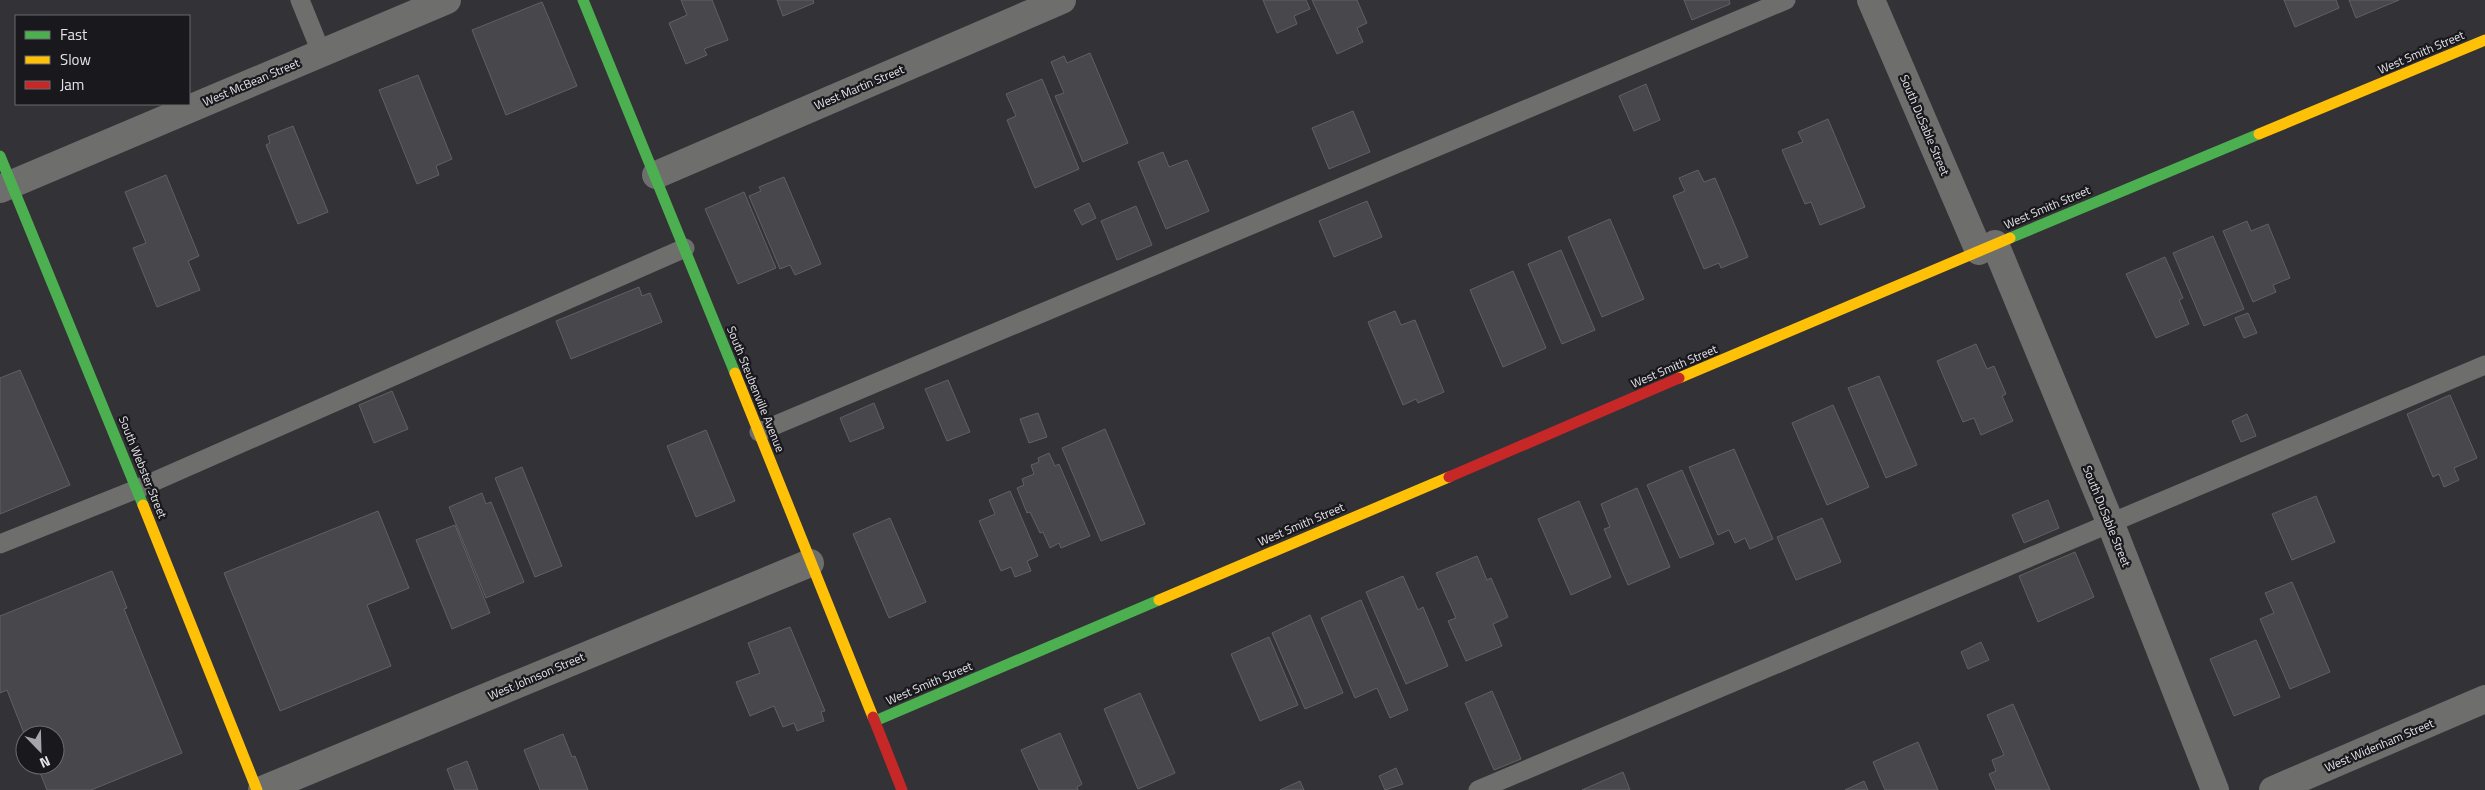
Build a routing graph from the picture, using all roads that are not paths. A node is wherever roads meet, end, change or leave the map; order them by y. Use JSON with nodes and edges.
{"nodes":[{"id":1,"x":300,"y":0,"type":"edge"},
{"id":2,"x":446,"y":0,"type":"edge"},
{"id":3,"x":583,"y":0,"type":"edge"},
{"id":4,"x":1062,"y":0,"type":"edge"},
{"id":5,"x":1786,"y":0,"type":"edge"},
{"id":6,"x":1871,"y":0,"type":"edge"},
{"id":7,"x":2485,"y":40,"type":"edge"},
{"id":8,"x":321,"y":52,"type":"junction"},
{"id":9,"x":0,"y":156,"type":"edge"},
{"id":10,"x":656,"y":175,"type":"junction"},
{"id":11,"x":6,"y":186,"type":"edge"},
{"id":12,"x":1987,"y":247,"type":"junction"},
{"id":13,"x":685,"y":248,"type":"junction"},
{"id":14,"x":2485,"y":365,"type":"edge"},
{"id":15,"x":759,"y":432,"type":"junction"},
{"id":16,"x":137,"y":489,"type":"junction"},
{"id":17,"x":2110,"y":522,"type":"junction"},
{"id":18,"x":0,"y":544,"type":"edge"},
{"id":19,"x":810,"y":563,"type":"junction"},
{"id":20,"x":2485,"y":699,"type":"edge"},
{"id":21,"x":875,"y":721,"type":"junction"},
{"id":22,"x":257,"y":790,"type":"edge"},
{"id":23,"x":262,"y":790,"type":"edge"},
{"id":24,"x":902,"y":790,"type":"edge"},
{"id":25,"x":1478,"y":790,"type":"edge"},
{"id":26,"x":2215,"y":790,"type":"edge"},
{"id":27,"x":2272,"y":790,"type":"edge"}],
"edges":[{"from":1,"to":8,"type":"lane"},
{"from":2,"to":8,"type":"street","name":"West McBean Street"},
{"from":3,"to":10,"type":"street","name":"South Steubenville Avenue"},
{"from":4,"to":10,"type":"street","name":"West Martin Street"},
{"from":5,"to":15,"type":"lane"},
{"from":6,"to":12,"type":"street","name":"South DuSable Street"},
{"from":7,"to":12,"type":"street","name":"West Smith Street"},
{"from":8,"to":11,"type":"street","name":"West McBean Street"},
{"from":9,"to":11,"type":"street","name":"South Webster Street"},
{"from":10,"to":13,"type":"street","name":"South Steubenville Avenue"},
{"from":11,"to":16,"type":"street","name":"South Webster Street"},
{"from":12,"to":17,"type":"street","name":"South DuSable Street"},
{"from":12,"to":21,"type":"street","name":"West Smith Street"},
{"from":13,"to":15,"type":"street","name":"South Steubenville Avenue"},
{"from":13,"to":16,"type":"lane"},
{"from":14,"to":17,"type":"lane"},
{"from":15,"to":19,"type":"street","name":"South Steubenville Avenue"},
{"from":16,"to":18,"type":"lane"},
{"from":16,"to":22,"type":"street","name":"South Webster Street"},
{"from":17,"to":25,"type":"lane"},
{"from":17,"to":26,"type":"street","name":"South DuSable Street"},
{"from":19,"to":21,"type":"street","name":"South Steubenville Avenue"},
{"from":19,"to":23,"type":"street","name":"West Johnson Street"},
{"from":20,"to":27,"type":"street","name":"West Widenham Street"},
{"from":21,"to":24,"type":"street","name":"South Steubenville Avenue"}]}
